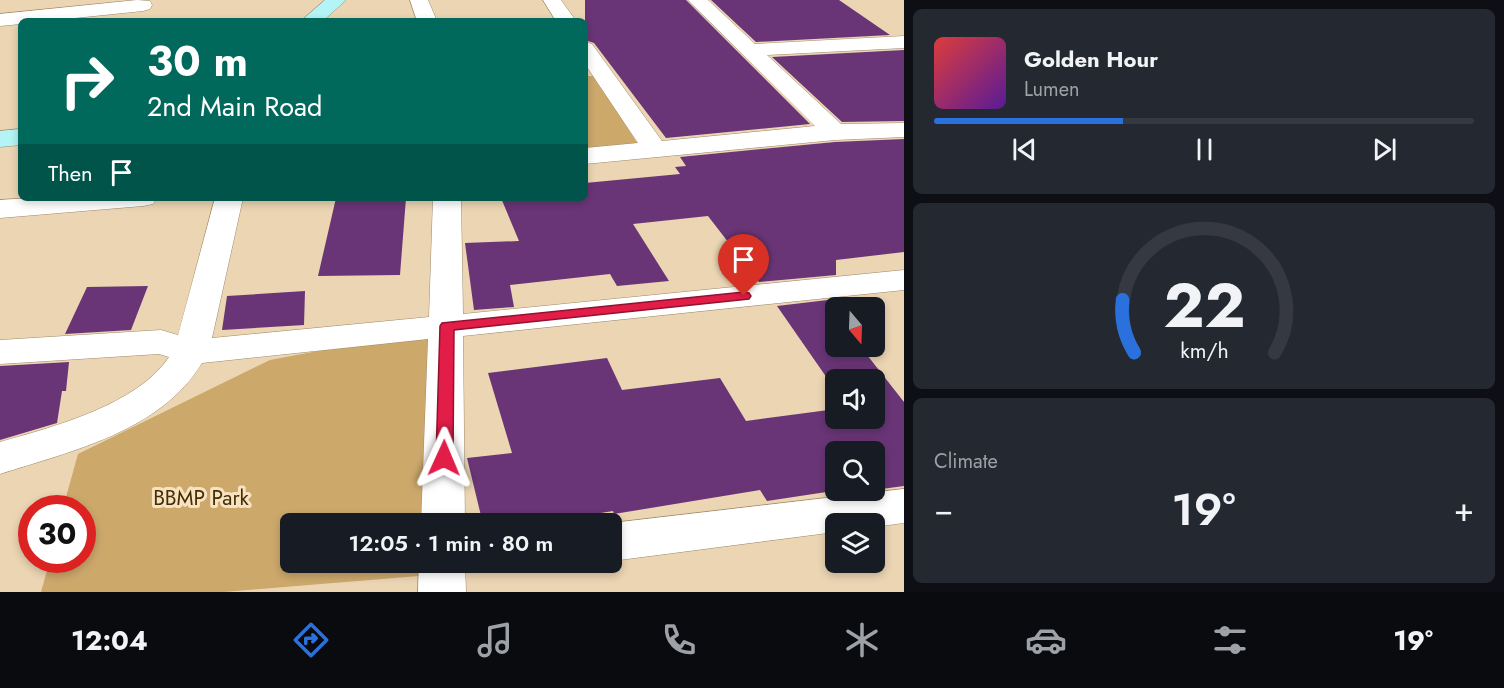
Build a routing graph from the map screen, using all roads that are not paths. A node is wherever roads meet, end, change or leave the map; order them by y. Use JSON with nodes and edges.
{"nodes":[{"id":1,"x":337,"y":0,"type":"edge"},
{"id":2,"x":419,"y":0,"type":"edge"},
{"id":3,"x":552,"y":0,"type":"edge"},
{"id":4,"x":697,"y":0,"type":"edge"},
{"id":5,"x":145,"y":9,"type":"edge"},
{"id":6,"x":75,"y":11,"type":"edge"},
{"id":7,"x":315,"y":18,"type":"edge"},
{"id":8,"x":426,"y":18,"type":"edge"},
{"id":9,"x":564,"y":18,"type":"edge"},
{"id":10,"x":0,"y":20,"type":"edge"},
{"id":11,"x":904,"y":42,"type":"edge"},
{"id":12,"x":751,"y":50,"type":"junction"},
{"id":13,"x":588,"y":52,"type":"edge"},
{"id":14,"x":904,"y":130,"type":"edge"},
{"id":15,"x":835,"y":132,"type":"junction"},
{"id":16,"x":18,"y":137,"type":"edge"},
{"id":17,"x":0,"y":139,"type":"edge"},
{"id":18,"x":654,"y":148,"type":"junction"},
{"id":19,"x":588,"y":156,"type":"edge"},
{"id":20,"x":104,"y":201,"type":"edge"},
{"id":21,"x":228,"y":201,"type":"edge"},
{"id":22,"x":447,"y":201,"type":"edge"},
{"id":23,"x":0,"y":209,"type":"edge"},
{"id":24,"x":904,"y":280,"type":"edge"},
{"id":25,"x":447,"y":326,"type":"junction"},
{"id":26,"x":0,"y":352,"type":"edge"},
{"id":27,"x":190,"y":352,"type":"junction"},
{"id":28,"x":0,"y":458,"type":"edge"},
{"id":29,"x":904,"y":506,"type":"edge"},
{"id":30,"x":443,"y":513,"type":"edge"},
{"id":31,"x":622,"y":541,"type":"edge"},
{"id":32,"x":442,"y":573,"type":"edge"},
{"id":33,"x":442,"y":592,"type":"edge"}],
"edges":[{"from":1,"to":7,"type":"street"},
{"from":2,"to":8,"type":"street"},
{"from":3,"to":9,"type":"street"},
{"from":4,"to":12,"type":"street"},
{"from":5,"to":6,"type":"street"},
{"from":6,"to":10,"type":"street"},
{"from":11,"to":12,"type":"street"},
{"from":12,"to":15,"type":"street"},
{"from":13,"to":18,"type":"street"},
{"from":14,"to":15,"type":"street"},
{"from":15,"to":18,"type":"street"},
{"from":16,"to":17,"type":"street"},
{"from":18,"to":19,"type":"street"},
{"from":20,"to":23,"type":"street"},
{"from":21,"to":27,"type":"street"},
{"from":22,"to":25,"type":"street"},
{"from":24,"to":25,"type":"street"},
{"from":25,"to":27,"type":"street"},
{"from":25,"to":30,"type":"street"},
{"from":26,"to":27,"type":"street"},
{"from":27,"to":28,"type":"street"},
{"from":29,"to":31,"type":"street"},
{"from":32,"to":33,"type":"street"}]}
